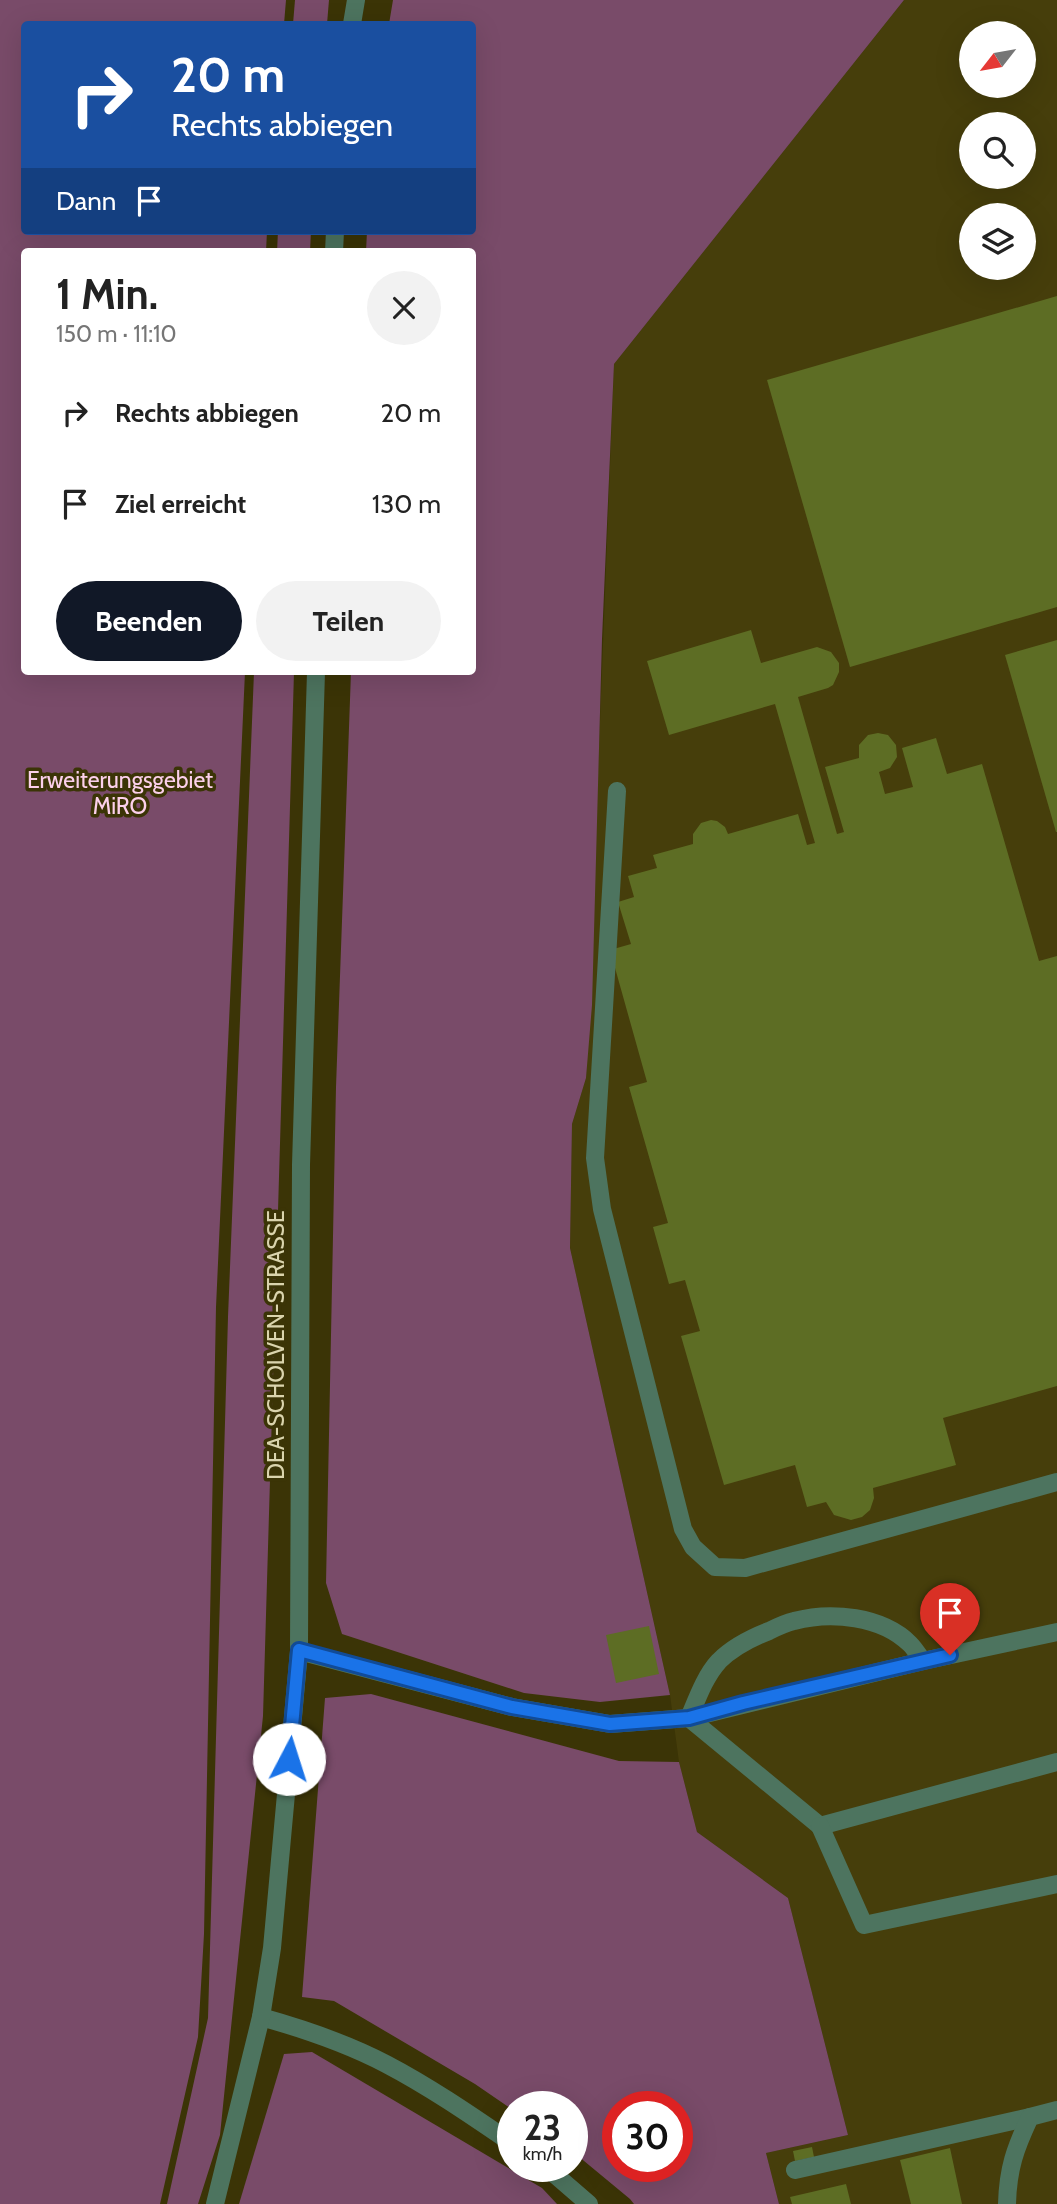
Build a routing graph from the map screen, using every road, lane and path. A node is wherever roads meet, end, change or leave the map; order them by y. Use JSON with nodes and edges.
{"nodes":[{"id":1,"x":356,"y":0,"type":"edge"},
{"id":2,"x":352,"y":21,"type":"edge"},
{"id":3,"x":316,"y":675,"type":"edge"},
{"id":4,"x":617,"y":791,"type":"dead end"},
{"id":5,"x":1057,"y":1482,"type":"edge"},
{"id":6,"x":1057,"y":1632,"type":"edge"},
{"id":7,"x":299,"y":1650,"type":"junction"},
{"id":8,"x":923,"y":1661,"type":"junction"},
{"id":9,"x":689,"y":1718,"type":"junction"},
{"id":10,"x":1057,"y":1762,"type":"edge"},
{"id":11,"x":820,"y":1826,"type":"junction"},
{"id":12,"x":1057,"y":1884,"type":"edge"},
{"id":13,"x":261,"y":2017,"type":"junction"},
{"id":14,"x":1057,"y":2110,"type":"edge"},
{"id":15,"x":1030,"y":2116,"type":"junction"},
{"id":16,"x":497,"y":2133,"type":"edge"},
{"id":17,"x":795,"y":2170,"type":"dead end"},
{"id":18,"x":564,"y":2182,"type":"edge"},
{"id":19,"x":215,"y":2204,"type":"edge"},
{"id":20,"x":589,"y":2204,"type":"edge"},
{"id":21,"x":1007,"y":2204,"type":"edge"}],
"edges":[{"from":1,"to":2,"type":"street"},
{"from":3,"to":7,"type":"street","name":"DEA-SCHOLVEN-STRASSE"},
{"from":4,"to":5,"type":"street"},
{"from":6,"to":8,"type":"street"},
{"from":7,"to":9,"type":"street"},
{"from":7,"to":13,"type":"street","name":"DEA-SCHOLVEN-STRASSE"},
{"from":8,"to":9,"type":"street"},
{"from":8,"to":9,"type":"street"},
{"from":9,"to":11,"type":"street"},
{"from":10,"to":11,"type":"street"},
{"from":11,"to":12,"type":"street"},
{"from":13,"to":16,"type":"street"},
{"from":13,"to":19,"type":"street","name":"DEA-SCHOLVEN-STRASSE"},
{"from":14,"to":15,"type":"street"},
{"from":15,"to":17,"type":"street"},
{"from":15,"to":21,"type":"street"},
{"from":18,"to":20,"type":"street"}]}
